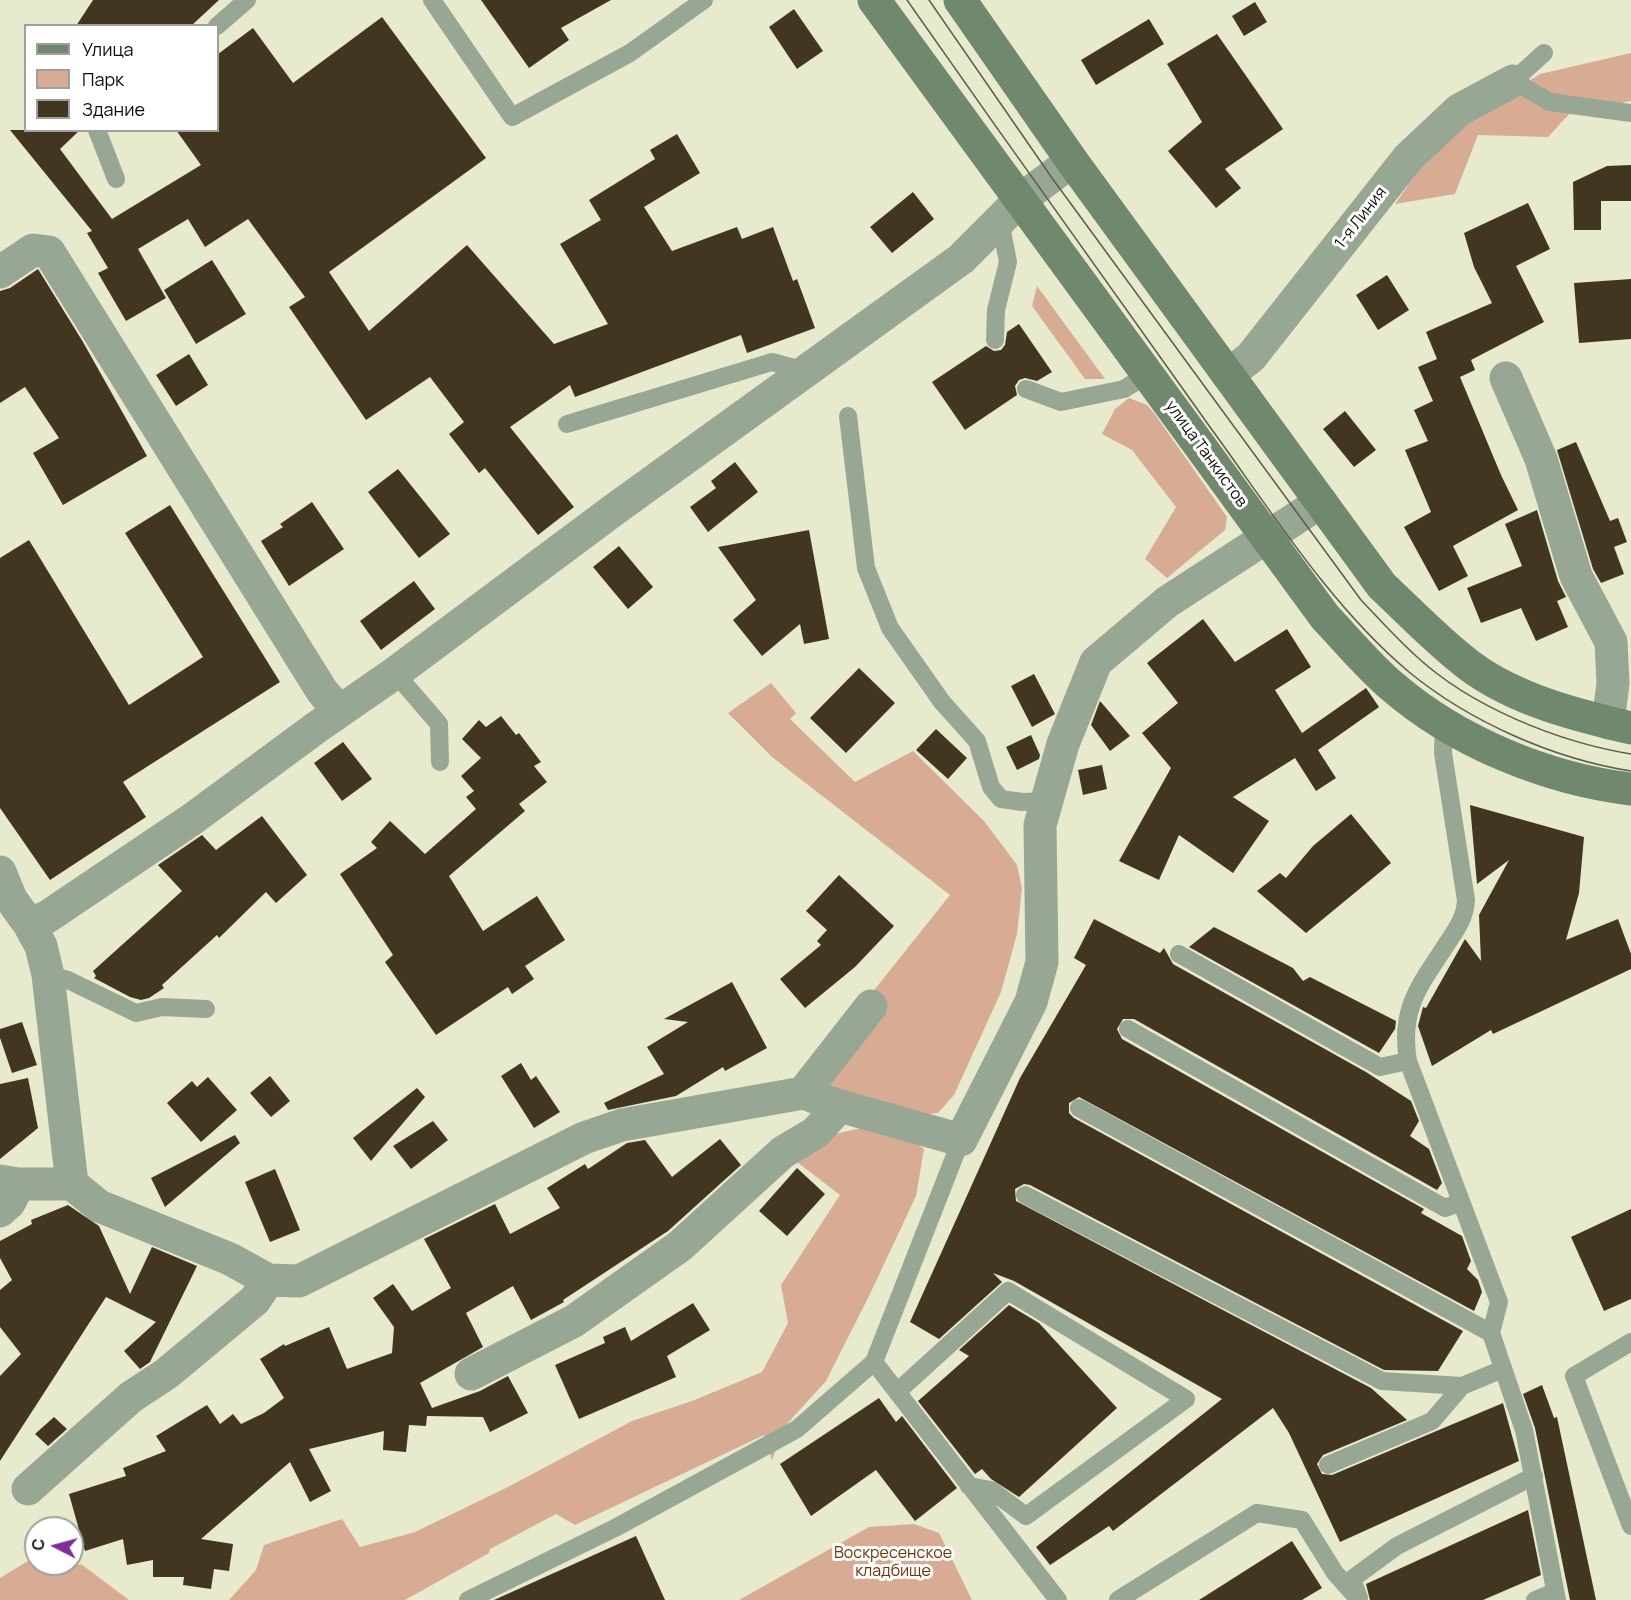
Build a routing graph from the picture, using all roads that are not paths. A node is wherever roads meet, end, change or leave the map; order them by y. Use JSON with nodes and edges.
{"nodes":[{"id":1,"x":247,"y":0,"type":"edge"},
{"id":2,"x":432,"y":0,"type":"edge"},
{"id":3,"x":704,"y":0,"type":"edge"},
{"id":4,"x":874,"y":0,"type":"edge"},
{"id":5,"x":960,"y":0,"type":"edge"},
{"id":6,"x":219,"y":24,"type":"edge"},
{"id":7,"x":1544,"y":54,"type":"dead end"},
{"id":8,"x":1513,"y":81,"type":"junction"},
{"id":9,"x":1631,"y":113,"type":"edge"},
{"id":10,"x":98,"y":132,"type":"edge"},
{"id":11,"x":1072,"y":161,"type":"junction"},
{"id":12,"x":116,"y":179,"type":"dead end"},
{"id":13,"x":1010,"y":210,"type":"junction"},
{"id":14,"x":0,"y":272,"type":"edge"},
{"id":15,"x":995,"y":340,"type":"dead end"},
{"id":16,"x":805,"y":371,"type":"junction"},
{"id":17,"x":1148,"y":374,"type":"junction"},
{"id":18,"x":1228,"y":375,"type":"junction"},
{"id":19,"x":1506,"y":378,"type":"dead end"},
{"id":20,"x":1026,"y":389,"type":"dead end"},
{"id":21,"x":848,"y":416,"type":"dead end"},
{"id":22,"x":567,"y":424,"type":"dead end"},
{"id":23,"x":1322,"y":502,"type":"junction"},
{"id":24,"x":1268,"y":537,"type":"junction"},
{"id":25,"x":395,"y":673,"type":"junction"},
{"id":26,"x":339,"y":711,"type":"junction"},
{"id":27,"x":1444,"y":724,"type":"junction"},
{"id":28,"x":1620,"y":725,"type":"edge"},
{"id":29,"x":440,"y":762,"type":"dead end"},
{"id":30,"x":1631,"y":789,"type":"edge"},
{"id":31,"x":1047,"y":801,"type":"junction"},
{"id":32,"x":0,"y":872,"type":"edge"},
{"id":33,"x":29,"y":924,"type":"junction"},
{"id":34,"x":1179,"y":954,"type":"dead end"},
{"id":35,"x":48,"y":975,"type":"junction"},
{"id":36,"x":871,"y":1006,"type":"dead end"},
{"id":37,"x":207,"y":1009,"type":"dead end"},
{"id":38,"x":1128,"y":1029,"type":"dead end"},
{"id":39,"x":1408,"y":1061,"type":"junction"},
{"id":40,"x":803,"y":1093,"type":"junction"},
{"id":41,"x":840,"y":1106,"type":"junction"},
{"id":42,"x":1079,"y":1108,"type":"dead end"},
{"id":43,"x":961,"y":1140,"type":"junction"},
{"id":44,"x":9,"y":1182,"type":"edge"},
{"id":45,"x":72,"y":1184,"type":"junction"},
{"id":46,"x":1025,"y":1195,"type":"dead end"},
{"id":47,"x":1461,"y":1202,"type":"junction"},
{"id":48,"x":0,"y":1211,"type":"edge"},
{"id":49,"x":268,"y":1280,"type":"junction"},
{"id":50,"x":1491,"y":1333,"type":"junction"},
{"id":51,"x":1631,"y":1342,"type":"edge"},
{"id":52,"x":874,"y":1362,"type":"junction"},
{"id":53,"x":1503,"y":1369,"type":"junction"},
{"id":54,"x":471,"y":1374,"type":"dead end"},
{"id":55,"x":1462,"y":1386,"type":"junction"},
{"id":56,"x":897,"y":1392,"type":"junction"},
{"id":57,"x":1328,"y":1465,"type":"dead end"},
{"id":58,"x":1534,"y":1476,"type":"junction"},
{"id":59,"x":969,"y":1486,"type":"junction"},
{"id":60,"x":28,"y":1489,"type":"dead end"},
{"id":61,"x":1631,"y":1526,"type":"edge"},
{"id":62,"x":1556,"y":1596,"type":"edge"},
{"id":63,"x":468,"y":1600,"type":"edge"},
{"id":64,"x":1058,"y":1600,"type":"edge"},
{"id":65,"x":1118,"y":1600,"type":"edge"},
{"id":66,"x":1359,"y":1600,"type":"edge"},
{"id":67,"x":1535,"y":1600,"type":"edge"}],
"edges":[{"from":1,"to":6,"type":"lane"},
{"from":2,"to":3,"type":"lane"},
{"from":4,"to":13,"type":"main road","name":"улица Танкистов"},
{"from":5,"to":11,"type":"main road"},
{"from":7,"to":8,"type":"lane"},
{"from":8,"to":9,"type":"lane"},
{"from":8,"to":18,"type":"street","name":"1-я Линия"},
{"from":10,"to":12,"type":"lane"},
{"from":11,"to":13,"type":"street"},
{"from":11,"to":18,"type":"main road"},
{"from":13,"to":15,"type":"lane"},
{"from":13,"to":16,"type":"street"},
{"from":13,"to":17,"type":"main road","name":"улица Танкистов"},
{"from":14,"to":26,"type":"street"},
{"from":16,"to":22,"type":"lane"},
{"from":16,"to":25,"type":"street"},
{"from":17,"to":20,"type":"lane"},
{"from":17,"to":24,"type":"main road","name":"улица Танкистов"},
{"from":18,"to":23,"type":"main road"},
{"from":19,"to":28,"type":"street"},
{"from":21,"to":31,"type":"lane"},
{"from":23,"to":24,"type":"street"},
{"from":23,"to":28,"type":"main road"},
{"from":24,"to":27,"type":"main road","name":"улица Танкистов"},
{"from":24,"to":31,"type":"street"},
{"from":25,"to":26,"type":"street"},
{"from":25,"to":29,"type":"lane"},
{"from":26,"to":33,"type":"street"},
{"from":27,"to":30,"type":"main road","name":"улица Танкистов"},
{"from":27,"to":39,"type":"lane"},
{"from":31,"to":43,"type":"street"},
{"from":32,"to":33,"type":"street"},
{"from":33,"to":35,"type":"street"},
{"from":34,"to":39,"type":"lane"},
{"from":35,"to":37,"type":"lane"},
{"from":35,"to":45,"type":"street"},
{"from":36,"to":40,"type":"street"},
{"from":38,"to":47,"type":"lane"},
{"from":39,"to":47,"type":"lane"},
{"from":40,"to":41,"type":"street"},
{"from":40,"to":49,"type":"street"},
{"from":41,"to":43,"type":"street"},
{"from":41,"to":54,"type":"street"},
{"from":42,"to":50,"type":"lane"},
{"from":43,"to":52,"type":"lane"},
{"from":44,"to":45,"type":"street"},
{"from":44,"to":48,"type":"street"},
{"from":45,"to":49,"type":"street"},
{"from":46,"to":55,"type":"lane"},
{"from":47,"to":50,"type":"lane"},
{"from":49,"to":60,"type":"street"},
{"from":50,"to":53,"type":"lane"},
{"from":51,"to":61,"type":"lane"},
{"from":52,"to":56,"type":"lane"},
{"from":52,"to":63,"type":"lane"},
{"from":53,"to":55,"type":"lane"},
{"from":53,"to":58,"type":"lane"},
{"from":55,"to":57,"type":"lane"},
{"from":56,"to":59,"type":"lane"},
{"from":56,"to":59,"type":"lane"},
{"from":58,"to":62,"type":"lane"},
{"from":58,"to":66,"type":"lane"},
{"from":59,"to":64,"type":"lane"},
{"from":62,"to":67,"type":"lane"},
{"from":65,"to":66,"type":"lane"}]}
